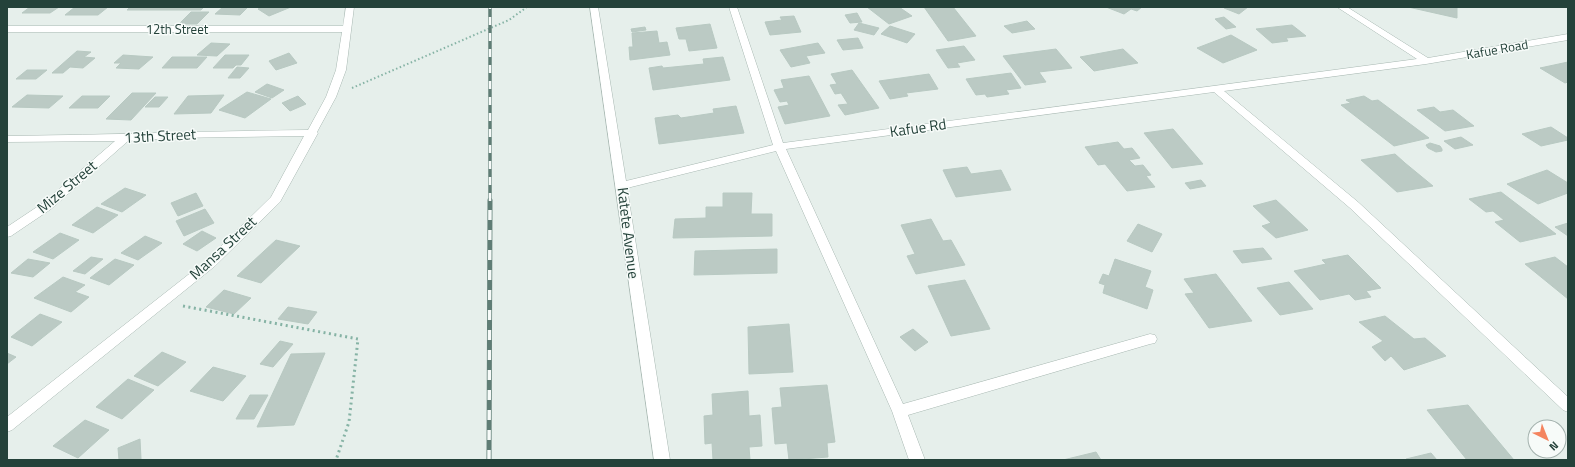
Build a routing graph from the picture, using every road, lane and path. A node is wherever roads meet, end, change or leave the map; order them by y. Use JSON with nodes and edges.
{"nodes":[{"id":1,"x":350,"y":7,"type":"edge"},
{"id":2,"x":527,"y":7,"type":"edge"},
{"id":3,"x":594,"y":7,"type":"edge"},
{"id":4,"x":733,"y":7,"type":"edge"},
{"id":5,"x":1341,"y":7,"type":"edge"},
{"id":6,"x":346,"y":28,"type":"junction"},
{"id":7,"x":7,"y":29,"type":"edge"},
{"id":8,"x":1568,"y":37,"type":"edge"},
{"id":9,"x":1426,"y":61,"type":"junction"},
{"id":10,"x":1216,"y":89,"type":"junction"},
{"id":11,"x":332,"y":97,"type":"junction"},
{"id":12,"x":313,"y":132,"type":"junction"},
{"id":13,"x":125,"y":138,"type":"junction"},
{"id":14,"x":7,"y":139,"type":"edge"},
{"id":15,"x":779,"y":147,"type":"junction"},
{"id":16,"x":622,"y":186,"type":"junction"},
{"id":17,"x":7,"y":234,"type":"edge"},
{"id":18,"x":162,"y":302,"type":"junction"},
{"id":19,"x":1150,"y":339,"type":"dead end"},
{"id":20,"x":1568,"y":406,"type":"edge"},
{"id":21,"x":899,"y":411,"type":"junction"},
{"id":22,"x":7,"y":426,"type":"edge"},
{"id":23,"x":336,"y":460,"type":"edge"},
{"id":24,"x":662,"y":460,"type":"edge"},
{"id":25,"x":917,"y":460,"type":"edge"}],
"edges":[{"from":1,"to":6,"type":"street","name":"Mansa Street"},
{"from":2,"to":11,"type":"path"},
{"from":3,"to":16,"type":"street","name":"Katete Avenue"},
{"from":4,"to":15,"type":"street"},
{"from":5,"to":9,"type":"street"},
{"from":6,"to":7,"type":"street","name":"12th Street"},
{"from":6,"to":11,"type":"street","name":"Mansa Street"},
{"from":8,"to":9,"type":"street","name":"Kafue Road"},
{"from":9,"to":10,"type":"street","name":"Kafue Road"},
{"from":10,"to":15,"type":"street","name":"Kafue Rd"},
{"from":10,"to":20,"type":"street"},
{"from":11,"to":12,"type":"street","name":"Mansa Street"},
{"from":12,"to":13,"type":"street","name":"13th Street"},
{"from":12,"to":18,"type":"street","name":"Mansa Street"},
{"from":13,"to":14,"type":"street","name":"13th Street"},
{"from":13,"to":17,"type":"street","name":"Mize Street"},
{"from":15,"to":16,"type":"street","name":"Kafue Rd"},
{"from":15,"to":21,"type":"street"},
{"from":16,"to":24,"type":"street","name":"Katete Avenue"},
{"from":18,"to":22,"type":"street","name":"Mansa Street"},
{"from":18,"to":23,"type":"path"},
{"from":19,"to":21,"type":"street"},
{"from":21,"to":25,"type":"street"}]}
